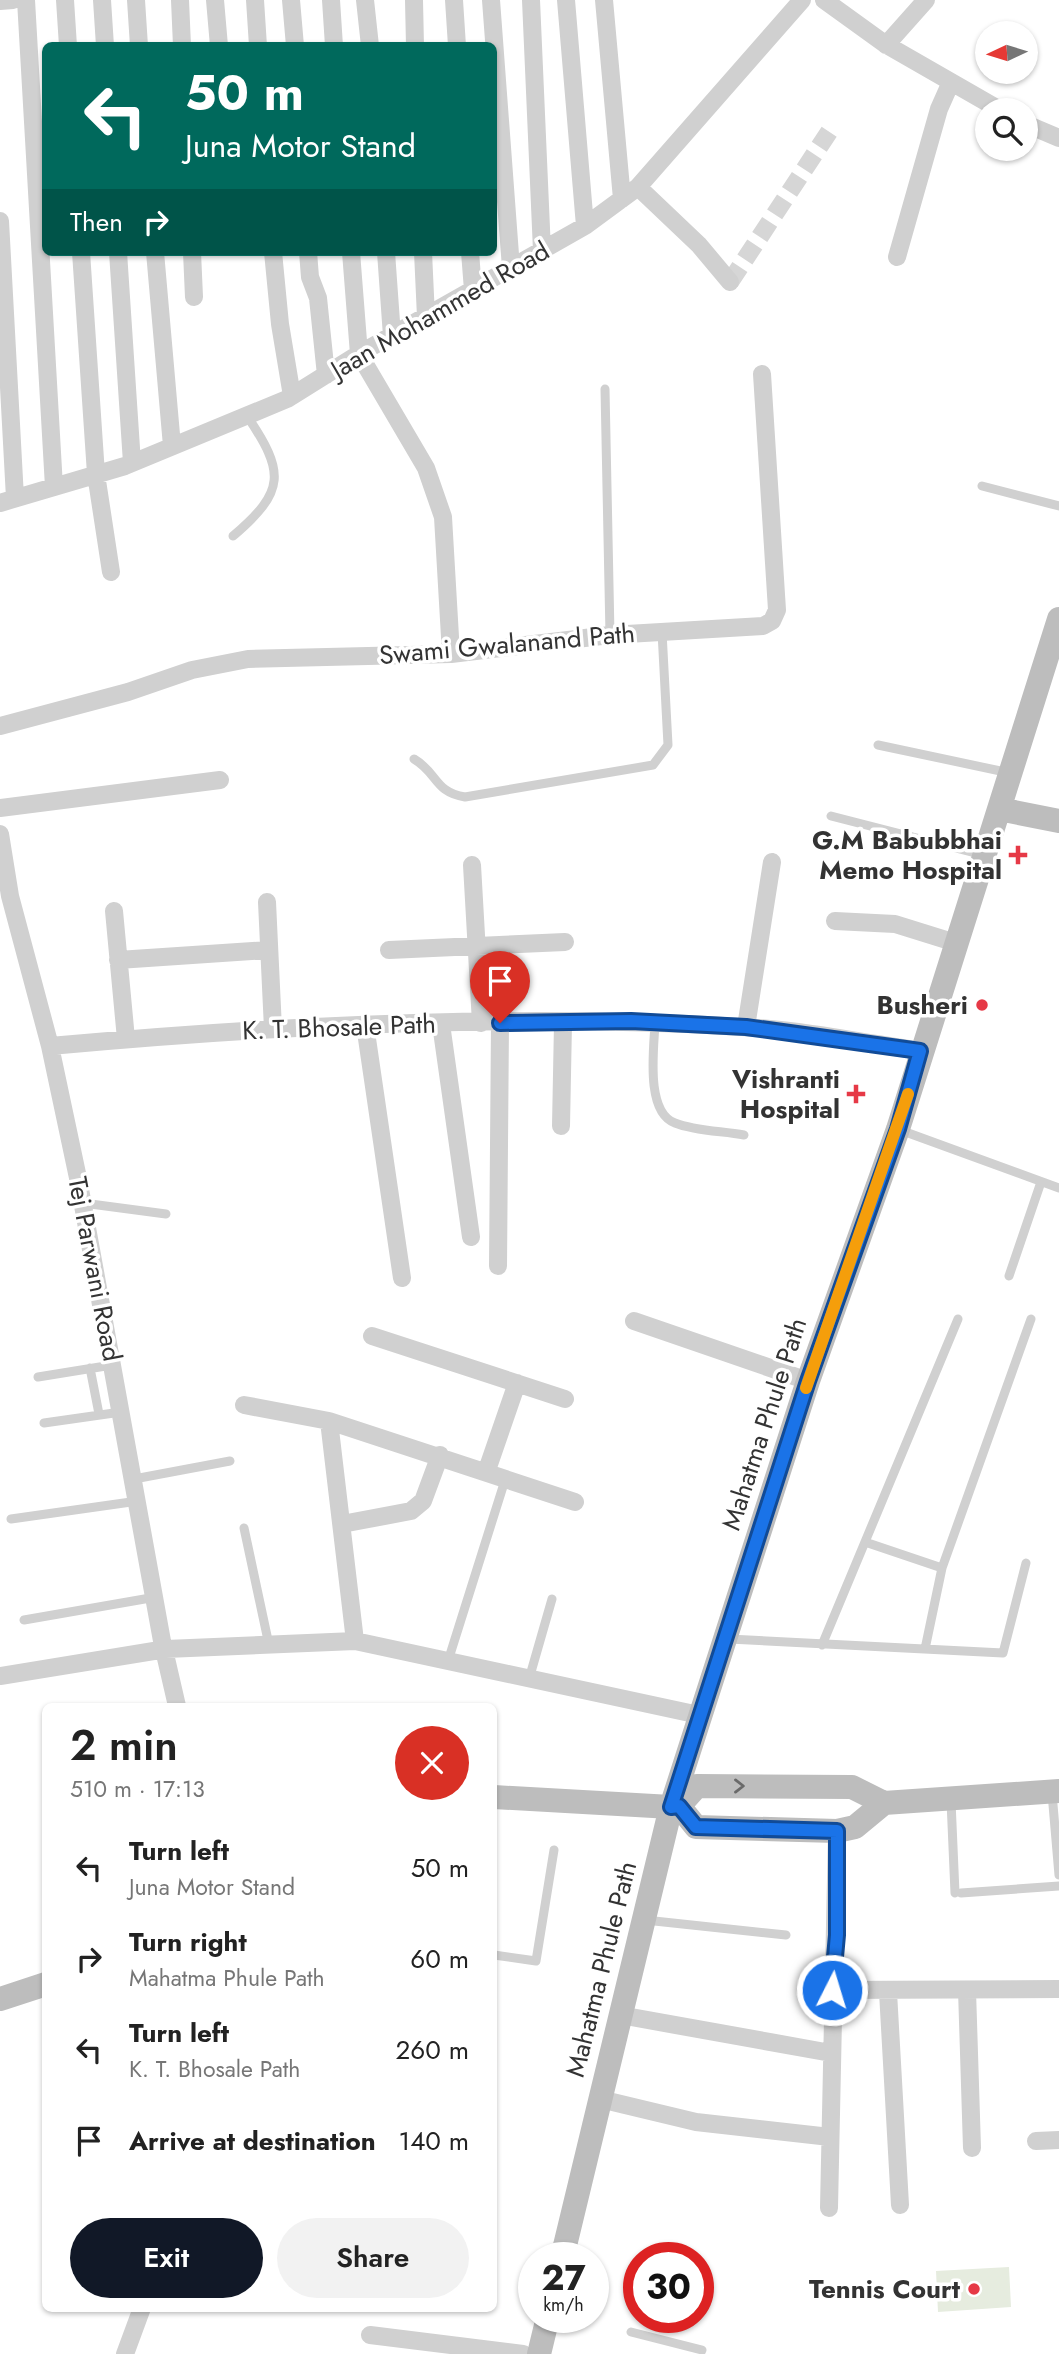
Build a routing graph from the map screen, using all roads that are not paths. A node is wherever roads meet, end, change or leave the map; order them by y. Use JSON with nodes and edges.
{"nodes":[{"id":1,"x":13,"y":0,"type":"edge"},
{"id":2,"x":26,"y":0,"type":"edge"},
{"id":3,"x":65,"y":0,"type":"edge"},
{"id":4,"x":102,"y":0,"type":"edge"},
{"id":5,"x":136,"y":0,"type":"edge"},
{"id":6,"x":180,"y":0,"type":"edge"},
{"id":7,"x":215,"y":0,"type":"edge"},
{"id":8,"x":255,"y":0,"type":"edge"},
{"id":9,"x":291,"y":0,"type":"edge"},
{"id":10,"x":331,"y":0,"type":"edge"},
{"id":11,"x":365,"y":0,"type":"edge"},
{"id":12,"x":414,"y":0,"type":"edge"},
{"id":13,"x":454,"y":0,"type":"edge"},
{"id":14,"x":491,"y":0,"type":"edge"},
{"id":15,"x":531,"y":0,"type":"edge"},
{"id":16,"x":566,"y":0,"type":"edge"},
{"id":17,"x":604,"y":0,"type":"edge"},
{"id":18,"x":802,"y":0,"type":"edge"},
{"id":19,"x":824,"y":0,"type":"edge"},
{"id":20,"x":926,"y":0,"type":"edge"},
{"id":21,"x":0,"y":1,"type":"edge"},
{"id":22,"x":68,"y":42,"type":"edge"},
{"id":23,"x":105,"y":42,"type":"edge"},
{"id":24,"x":139,"y":42,"type":"edge"},
{"id":25,"x":182,"y":42,"type":"edge"},
{"id":26,"x":219,"y":42,"type":"edge"},
{"id":27,"x":258,"y":42,"type":"edge"},
{"id":28,"x":295,"y":42,"type":"edge"},
{"id":29,"x":334,"y":42,"type":"edge"},
{"id":30,"x":370,"y":42,"type":"edge"},
{"id":31,"x":415,"y":42,"type":"edge"},
{"id":32,"x":457,"y":42,"type":"edge"},
{"id":33,"x":494,"y":42,"type":"edge"},
{"id":34,"x":886,"y":44,"type":"junction"},
{"id":35,"x":497,"y":80,"type":"edge"},
{"id":36,"x":951,"y":82,"type":"junction"},
{"id":37,"x":979,"y":98,"type":"edge"},
{"id":38,"x":1038,"y":129,"type":"edge"},
{"id":39,"x":1059,"y":138,"type":"edge"},
{"id":40,"x":638,"y":187,"type":"junction"},
{"id":41,"x":622,"y":199,"type":"junction"},
{"id":42,"x":0,"y":221,"type":"edge"},
{"id":43,"x":585,"y":226,"type":"junction"},
{"id":44,"x":542,"y":251,"type":"junction"},
{"id":45,"x":81,"y":256,"type":"edge"},
{"id":46,"x":118,"y":256,"type":"edge"},
{"id":47,"x":155,"y":256,"type":"edge"},
{"id":48,"x":192,"y":256,"type":"edge"},
{"id":49,"x":272,"y":256,"type":"edge"},
{"id":50,"x":308,"y":256,"type":"edge"},
{"id":51,"x":351,"y":256,"type":"edge"},
{"id":52,"x":386,"y":256,"type":"edge"},
{"id":53,"x":423,"y":256,"type":"edge"},
{"id":54,"x":470,"y":256,"type":"edge"},
{"id":55,"x":897,"y":257,"type":"dead end"},
{"id":56,"x":511,"y":268,"type":"junction"},
{"id":57,"x":727,"y":278,"type":"dead end"},
{"id":58,"x":473,"y":290,"type":"junction"},
{"id":59,"x":194,"y":297,"type":"dead end"},
{"id":60,"x":426,"y":317,"type":"junction"},
{"id":61,"x":392,"y":336,"type":"junction"},
{"id":62,"x":359,"y":354,"type":"junction"},
{"id":63,"x":762,"y":374,"type":"dead end"},
{"id":64,"x":326,"y":375,"type":"junction"},
{"id":65,"x":605,"y":389,"type":"dead end"},
{"id":66,"x":292,"y":396,"type":"junction"},
{"id":67,"x":247,"y":416,"type":"junction"},
{"id":68,"x":172,"y":446,"type":"junction"},
{"id":69,"x":132,"y":463,"type":"junction"},
{"id":70,"x":96,"y":474,"type":"junction"},
{"id":71,"x":982,"y":486,"type":"dead end"},
{"id":72,"x":54,"y":487,"type":"junction"},
{"id":73,"x":8,"y":500,"type":"edge"},
{"id":74,"x":1059,"y":506,"type":"edge"},
{"id":75,"x":233,"y":536,"type":"dead end"},
{"id":76,"x":111,"y":572,"type":"dead end"},
{"id":77,"x":1059,"y":619,"type":"edge"},
{"id":78,"x":662,"y":632,"type":"junction"},
{"id":79,"x":611,"y":635,"type":"junction"},
{"id":80,"x":1055,"y":645,"type":"edge"},
{"id":81,"x":451,"y":654,"type":"junction"},
{"id":82,"x":0,"y":726,"type":"edge"},
{"id":83,"x":878,"y":745,"type":"dead end"},
{"id":84,"x":414,"y":759,"type":"dead end"},
{"id":85,"x":1011,"y":773,"type":"junction"},
{"id":86,"x":220,"y":780,"type":"dead end"},
{"id":87,"x":0,"y":808,"type":"edge"},
{"id":88,"x":999,"y":809,"type":"junction"},
{"id":89,"x":831,"y":816,"type":"dead end"},
{"id":90,"x":1059,"y":821,"type":"edge"},
{"id":91,"x":0,"y":834,"type":"edge"},
{"id":92,"x":984,"y":855,"type":"junction"},
{"id":93,"x":772,"y":862,"type":"dead end"},
{"id":94,"x":472,"y":865,"type":"dead end"},
{"id":95,"x":267,"y":902,"type":"dead end"},
{"id":96,"x":114,"y":911,"type":"dead end"},
{"id":97,"x":835,"y":921,"type":"dead end"},
{"id":98,"x":565,"y":942,"type":"dead end"},
{"id":99,"x":956,"y":943,"type":"junction"},
{"id":100,"x":478,"y":945,"type":"junction"},
{"id":101,"x":268,"y":950,"type":"junction"},
{"id":102,"x":389,"y":950,"type":"dead end"},
{"id":103,"x":118,"y":960,"type":"junction"},
{"id":104,"x":481,"y":1023,"type":"junction"},
{"id":105,"x":500,"y":1023,"type":"junction"},
{"id":106,"x":563,"y":1023,"type":"junction"},
{"id":107,"x":655,"y":1023,"type":"junction"},
{"id":108,"x":441,"y":1024,"type":"junction"},
{"id":109,"x":365,"y":1025,"type":"junction"},
{"id":110,"x":746,"y":1027,"type":"junction"},
{"id":111,"x":273,"y":1029,"type":"junction"},
{"id":112,"x":126,"y":1039,"type":"junction"},
{"id":113,"x":50,"y":1046,"type":"junction"},
{"id":114,"x":920,"y":1051,"type":"junction"},
{"id":115,"x":561,"y":1126,"type":"dead end"},
{"id":116,"x":898,"y":1129,"type":"junction"},
{"id":117,"x":744,"y":1135,"type":"dead end"},
{"id":118,"x":1041,"y":1182,"type":"junction"},
{"id":119,"x":1059,"y":1188,"type":"edge"},
{"id":120,"x":83,"y":1203,"type":"junction"},
{"id":121,"x":166,"y":1214,"type":"dead end"},
{"id":122,"x":471,"y":1237,"type":"dead end"},
{"id":123,"x":498,"y":1266,"type":"dead end"},
{"id":124,"x":1009,"y":1276,"type":"dead end"},
{"id":125,"x":402,"y":1278,"type":"dead end"},
{"id":126,"x":958,"y":1319,"type":"dead end"},
{"id":127,"x":1031,"y":1319,"type":"dead end"},
{"id":128,"x":634,"y":1321,"type":"dead end"},
{"id":129,"x":372,"y":1336,"type":"dead end"},
{"id":130,"x":113,"y":1365,"type":"junction"},
{"id":131,"x":90,"y":1368,"type":"junction"},
{"id":132,"x":38,"y":1377,"type":"dead end"},
{"id":133,"x":808,"y":1381,"type":"junction"},
{"id":134,"x":517,"y":1383,"type":"junction"},
{"id":135,"x":565,"y":1399,"type":"dead end"},
{"id":136,"x":244,"y":1405,"type":"dead end"},
{"id":137,"x":121,"y":1412,"type":"junction"},
{"id":138,"x":99,"y":1414,"type":"junction"},
{"id":139,"x":328,"y":1421,"type":"junction"},
{"id":140,"x":44,"y":1423,"type":"dead end"},
{"id":141,"x":440,"y":1455,"type":"junction"},
{"id":142,"x":230,"y":1461,"type":"dead end"},
{"id":143,"x":487,"y":1470,"type":"junction"},
{"id":144,"x":506,"y":1477,"type":"junction"},
{"id":145,"x":134,"y":1479,"type":"junction"},
{"id":146,"x":138,"y":1502,"type":"junction"},
{"id":147,"x":575,"y":1502,"type":"dead end"},
{"id":148,"x":11,"y":1519,"type":"dead end"},
{"id":149,"x":342,"y":1524,"type":"junction"},
{"id":150,"x":244,"y":1528,"type":"dead end"},
{"id":151,"x":865,"y":1542,"type":"junction"},
{"id":152,"x":1026,"y":1563,"type":"dead end"},
{"id":153,"x":942,"y":1568,"type":"junction"},
{"id":154,"x":156,"y":1597,"type":"junction"},
{"id":155,"x":552,"y":1599,"type":"dead end"},
{"id":156,"x":24,"y":1620,"type":"dead end"},
{"id":157,"x":724,"y":1638,"type":"junction"},
{"id":158,"x":355,"y":1641,"type":"junction"},
{"id":159,"x":269,"y":1645,"type":"junction"},
{"id":160,"x":822,"y":1645,"type":"junction"},
{"id":161,"x":166,"y":1649,"type":"junction"},
{"id":162,"x":925,"y":1649,"type":"junction"},
{"id":163,"x":448,"y":1661,"type":"junction"},
{"id":164,"x":0,"y":1676,"type":"edge"},
{"id":165,"x":529,"y":1679,"type":"junction"},
{"id":166,"x":176,"y":1703,"type":"edge"},
{"id":167,"x":699,"y":1715,"type":"junction"},
{"id":168,"x":1055,"y":1791,"type":"edge"},
{"id":169,"x":497,"y":1797,"type":"edge"},
{"id":170,"x":951,"y":1801,"type":"junction"},
{"id":171,"x":884,"y":1804,"type":"junction"},
{"id":172,"x":675,"y":1806,"type":"junction"},
{"id":173,"x":837,"y":1831,"type":"junction"},
{"id":174,"x":554,"y":1850,"type":"dead end"},
{"id":175,"x":1059,"y":1875,"type":"edge"},
{"id":176,"x":1059,"y":1886,"type":"edge"},
{"id":177,"x":643,"y":1920,"type":"junction"},
{"id":178,"x":786,"y":1935,"type":"dead end"},
{"id":179,"x":497,"y":1955,"type":"edge"},
{"id":180,"x":42,"y":1985,"type":"edge"},
{"id":181,"x":1059,"y":1989,"type":"edge"},
{"id":182,"x":832,"y":1990,"type":"junction"},
{"id":183,"x":967,"y":1990,"type":"junction"},
{"id":184,"x":888,"y":1992,"type":"junction"},
{"id":185,"x":0,"y":1999,"type":"edge"},
{"id":186,"x":620,"y":2015,"type":"junction"},
{"id":187,"x":831,"y":2053,"type":"junction"},
{"id":188,"x":600,"y":2099,"type":"junction"},
{"id":189,"x":830,"y":2137,"type":"junction"},
{"id":190,"x":1059,"y":2140,"type":"edge"},
{"id":191,"x":1036,"y":2141,"type":"dead end"},
{"id":192,"x":972,"y":2148,"type":"dead end"},
{"id":193,"x":900,"y":2205,"type":"dead end"},
{"id":194,"x":829,"y":2208,"type":"dead end"},
{"id":195,"x":566,"y":2242,"type":"edge"},
{"id":196,"x":141,"y":2312,"type":"edge"},
{"id":197,"x":544,"y":2333,"type":"edge"},
{"id":198,"x":635,"y":2333,"type":"edge"},
{"id":199,"x":370,"y":2335,"type":"dead end"},
{"id":200,"x":125,"y":2354,"type":"edge"},
{"id":201,"x":523,"y":2354,"type":"edge"},
{"id":202,"x":539,"y":2354,"type":"edge"},
{"id":203,"x":701,"y":2354,"type":"edge"}],
"edges":[{"from":1,"to":21,"type":"street"},
{"from":2,"to":72,"type":"street"},
{"from":3,"to":22,"type":"street"},
{"from":4,"to":23,"type":"street"},
{"from":5,"to":24,"type":"street"},
{"from":6,"to":25,"type":"street"},
{"from":7,"to":26,"type":"street"},
{"from":8,"to":27,"type":"street"},
{"from":9,"to":28,"type":"street"},
{"from":10,"to":29,"type":"street"},
{"from":11,"to":30,"type":"street"},
{"from":12,"to":31,"type":"street"},
{"from":13,"to":32,"type":"street"},
{"from":14,"to":33,"type":"street"},
{"from":15,"to":44,"type":"street"},
{"from":16,"to":43,"type":"street"},
{"from":17,"to":41,"type":"street"},
{"from":18,"to":40,"type":"street","name":"Jaan Mohammed Road"},
{"from":19,"to":34,"type":"street"},
{"from":20,"to":34,"type":"street"},
{"from":34,"to":36,"type":"street"},
{"from":35,"to":56,"type":"street"},
{"from":36,"to":37,"type":"street"},
{"from":36,"to":55,"type":"street"},
{"from":38,"to":39,"type":"street"},
{"from":40,"to":41,"type":"street","name":"Jaan Mohammed Road"},
{"from":40,"to":57,"type":"street"},
{"from":41,"to":43,"type":"street","name":"Jaan Mohammed Road"},
{"from":42,"to":73,"type":"street"},
{"from":43,"to":44,"type":"street","name":"Jaan Mohammed Road"},
{"from":44,"to":56,"type":"street","name":"Jaan Mohammed Road"},
{"from":45,"to":70,"type":"street"},
{"from":46,"to":69,"type":"street"},
{"from":47,"to":68,"type":"street"},
{"from":48,"to":59,"type":"street"},
{"from":49,"to":66,"type":"street"},
{"from":50,"to":64,"type":"street"},
{"from":51,"to":62,"type":"street"},
{"from":52,"to":61,"type":"street"},
{"from":53,"to":60,"type":"street"},
{"from":54,"to":58,"type":"street"},
{"from":56,"to":58,"type":"street","name":"Jaan Mohammed Road"},
{"from":58,"to":60,"type":"street","name":"Jaan Mohammed Road"},
{"from":60,"to":61,"type":"street","name":"Jaan Mohammed Road"},
{"from":61,"to":62,"type":"street","name":"Jaan Mohammed Road"},
{"from":62,"to":64,"type":"street","name":"Jaan Mohammed Road"},
{"from":62,"to":81,"type":"street"},
{"from":63,"to":78,"type":"street","name":"Swami Gwalanand Path"},
{"from":64,"to":66,"type":"street","name":"Jaan Mohammed Road"},
{"from":65,"to":79,"type":"lane"},
{"from":66,"to":67,"type":"street","name":"Jaan Mohammed Road"},
{"from":67,"to":68,"type":"street","name":"Jaan Mohammed Road"},
{"from":67,"to":75,"type":"lane"},
{"from":68,"to":69,"type":"street","name":"Jaan Mohammed Road"},
{"from":69,"to":70,"type":"street","name":"Jaan Mohammed Road"},
{"from":70,"to":72,"type":"street","name":"Jaan Mohammed Road"},
{"from":70,"to":76,"type":"street"},
{"from":71,"to":74,"type":"lane"},
{"from":72,"to":73,"type":"street","name":"Jaan Mohammed Road"},
{"from":77,"to":80,"type":"main road","name":"Mahatma Phule Path"},
{"from":78,"to":79,"type":"street","name":"Swami Gwalanand Path"},
{"from":78,"to":84,"type":"lane"},
{"from":79,"to":81,"type":"street","name":"Swami Gwalanand Path"},
{"from":80,"to":85,"type":"main road","name":"Mahatma Phule Path"},
{"from":81,"to":82,"type":"street","name":"Swami Gwalanand Path"},
{"from":83,"to":85,"type":"lane"},
{"from":85,"to":88,"type":"main road","name":"Mahatma Phule Path"},
{"from":86,"to":87,"type":"street"},
{"from":88,"to":90,"type":"main road"},
{"from":88,"to":92,"type":"main road","name":"Mahatma Phule Path"},
{"from":89,"to":92,"type":"lane"},
{"from":91,"to":113,"type":"street","name":"Tej Parwani Road"},
{"from":92,"to":99,"type":"main road","name":"Mahatma Phule Path"},
{"from":93,"to":110,"type":"street"},
{"from":94,"to":100,"type":"street"},
{"from":95,"to":101,"type":"street"},
{"from":96,"to":103,"type":"street"},
{"from":97,"to":99,"type":"street"},
{"from":98,"to":100,"type":"street"},
{"from":99,"to":114,"type":"main road","name":"Mahatma Phule Path"},
{"from":100,"to":102,"type":"street"},
{"from":100,"to":104,"type":"street"},
{"from":101,"to":103,"type":"street"},
{"from":101,"to":111,"type":"street"},
{"from":103,"to":112,"type":"street"},
{"from":104,"to":105,"type":"street","name":"K. T. Bhosale Path"},
{"from":104,"to":108,"type":"street","name":"K. T. Bhosale Path"},
{"from":105,"to":106,"type":"street","name":"K. T. Bhosale Path"},
{"from":105,"to":123,"type":"street"},
{"from":106,"to":107,"type":"street","name":"K. T. Bhosale Path"},
{"from":106,"to":115,"type":"street"},
{"from":107,"to":110,"type":"street","name":"K. T. Bhosale Path"},
{"from":107,"to":117,"type":"lane"},
{"from":108,"to":109,"type":"street","name":"K. T. Bhosale Path"},
{"from":108,"to":122,"type":"street"},
{"from":109,"to":111,"type":"street","name":"K. T. Bhosale Path"},
{"from":109,"to":125,"type":"street"},
{"from":110,"to":114,"type":"street","name":"K. T. Bhosale Path"},
{"from":111,"to":112,"type":"street","name":"K. T. Bhosale Path"},
{"from":112,"to":113,"type":"street","name":"K. T. Bhosale Path"},
{"from":113,"to":120,"type":"street","name":"Tej Parwani Road"},
{"from":114,"to":116,"type":"main road","name":"Mahatma Phule Path"},
{"from":116,"to":118,"type":"lane"},
{"from":116,"to":133,"type":"main road","name":"Mahatma Phule Path"},
{"from":118,"to":119,"type":"lane"},
{"from":118,"to":124,"type":"lane"},
{"from":120,"to":121,"type":"lane"},
{"from":120,"to":130,"type":"street","name":"Tej Parwani Road"},
{"from":126,"to":151,"type":"lane"},
{"from":127,"to":153,"type":"lane"},
{"from":128,"to":133,"type":"street"},
{"from":129,"to":134,"type":"street"},
{"from":130,"to":131,"type":"lane"},
{"from":130,"to":137,"type":"street","name":"Tej Parwani Road"},
{"from":131,"to":132,"type":"lane"},
{"from":131,"to":138,"type":"lane"},
{"from":133,"to":157,"type":"main road","name":"Mahatma Phule Path"},
{"from":134,"to":135,"type":"street"},
{"from":134,"to":143,"type":"street"},
{"from":136,"to":139,"type":"street"},
{"from":137,"to":138,"type":"lane"},
{"from":137,"to":145,"type":"street","name":"Tej Parwani Road"},
{"from":138,"to":140,"type":"lane"},
{"from":139,"to":141,"type":"street"},
{"from":139,"to":149,"type":"street"},
{"from":141,"to":143,"type":"street"},
{"from":141,"to":149,"type":"street"},
{"from":142,"to":145,"type":"lane"},
{"from":143,"to":144,"type":"street"},
{"from":144,"to":147,"type":"street"},
{"from":144,"to":163,"type":"lane"},
{"from":145,"to":146,"type":"street","name":"Tej Parwani Road"},
{"from":146,"to":148,"type":"lane"},
{"from":146,"to":154,"type":"street","name":"Tej Parwani Road"},
{"from":149,"to":158,"type":"street"},
{"from":150,"to":159,"type":"lane"},
{"from":151,"to":153,"type":"lane"},
{"from":151,"to":160,"type":"lane"},
{"from":152,"to":162,"type":"lane"},
{"from":153,"to":162,"type":"lane"},
{"from":154,"to":156,"type":"lane"},
{"from":154,"to":161,"type":"street","name":"Tej Parwani Road"},
{"from":155,"to":165,"type":"lane"},
{"from":157,"to":160,"type":"lane"},
{"from":157,"to":167,"type":"main road","name":"Mahatma Phule Path"},
{"from":158,"to":159,"type":"street"},
{"from":158,"to":163,"type":"street"},
{"from":159,"to":161,"type":"street"},
{"from":160,"to":162,"type":"lane"},
{"from":161,"to":164,"type":"street"},
{"from":161,"to":166,"type":"street","name":"Tej Parwani Road"},
{"from":163,"to":165,"type":"street"},
{"from":165,"to":167,"type":"street"},
{"from":167,"to":172,"type":"main road","name":"Mahatma Phule Path"},
{"from":168,"to":170,"type":"main road"},
{"from":168,"to":175,"type":"lane"},
{"from":169,"to":172,"type":"main road"},
{"from":170,"to":171,"type":"main road"},
{"from":170,"to":176,"type":"lane"},
{"from":172,"to":171,"type":"main road","one_way":true},
{"from":171,"to":173,"type":"main road"},
{"from":172,"to":173,"type":"main road"},
{"from":172,"to":177,"type":"main road","name":"Mahatma Phule Path"},
{"from":173,"to":182,"type":"street"},
{"from":174,"to":179,"type":"lane"},
{"from":177,"to":178,"type":"lane"},
{"from":177,"to":186,"type":"main road","name":"Mahatma Phule Path"},
{"from":180,"to":185,"type":"main road"},
{"from":181,"to":183,"type":"street"},
{"from":182,"to":184,"type":"street"},
{"from":182,"to":187,"type":"street"},
{"from":183,"to":184,"type":"street"},
{"from":183,"to":192,"type":"street"},
{"from":184,"to":193,"type":"street"},
{"from":186,"to":187,"type":"street"},
{"from":186,"to":188,"type":"main road","name":"Mahatma Phule Path"},
{"from":187,"to":189,"type":"street"},
{"from":188,"to":189,"type":"street"},
{"from":188,"to":195,"type":"main road","name":"Mahatma Phule Path"},
{"from":189,"to":194,"type":"street"},
{"from":190,"to":191,"type":"street"},
{"from":196,"to":200,"type":"street"},
{"from":197,"to":202,"type":"main road"},
{"from":198,"to":203,"type":"lane"},
{"from":199,"to":201,"type":"street"}]}
